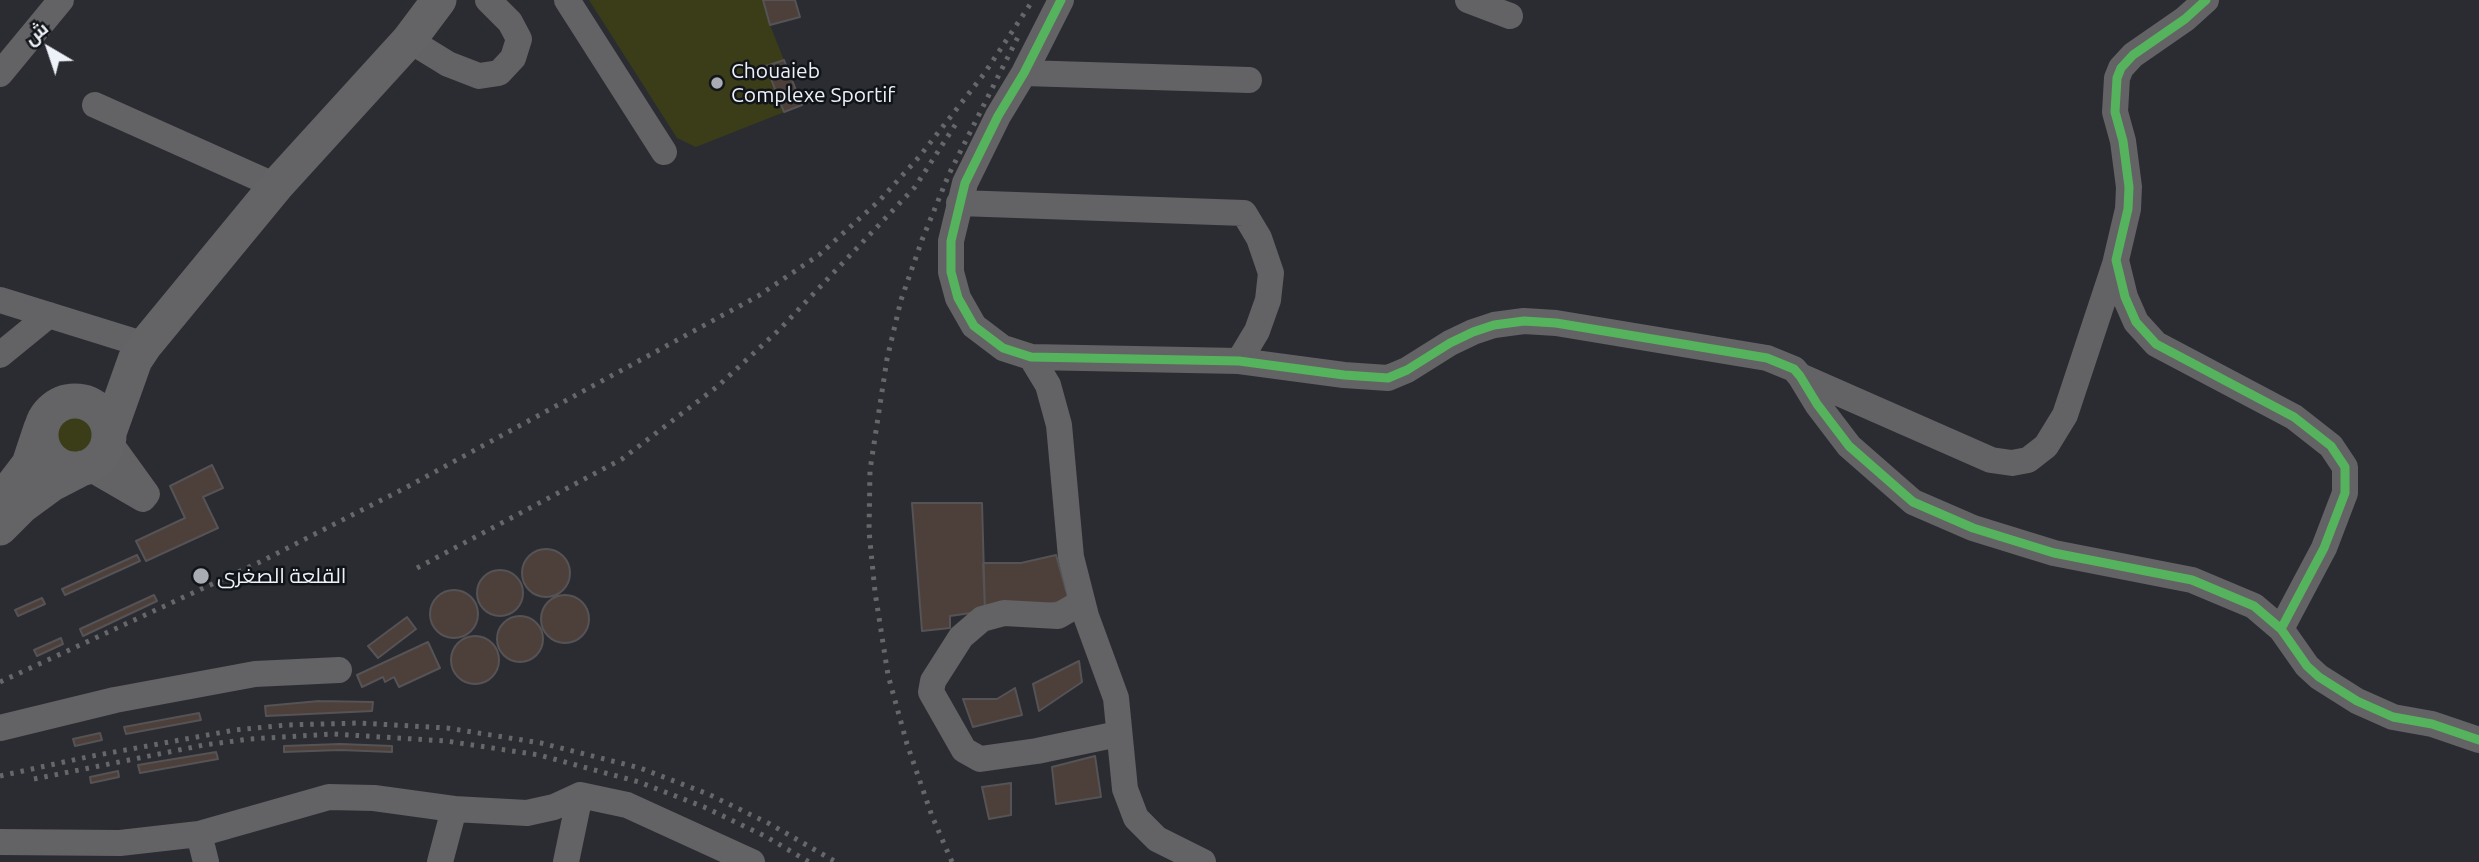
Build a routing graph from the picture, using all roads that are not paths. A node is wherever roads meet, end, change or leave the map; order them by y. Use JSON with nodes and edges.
{"nodes":[{"id":1,"x":61,"y":0,"type":"edge"},
{"id":2,"x":488,"y":0,"type":"edge"},
{"id":3,"x":568,"y":0,"type":"edge"},
{"id":4,"x":1061,"y":0,"type":"edge"},
{"id":5,"x":1468,"y":0,"type":"edge"},
{"id":6,"x":2206,"y":0,"type":"edge"},
{"id":7,"x":427,"y":3,"type":"edge"},
{"id":8,"x":1510,"y":16,"type":"dead end"},
{"id":9,"x":410,"y":40,"type":"junction"},
{"id":10,"x":1024,"y":73,"type":"junction"},
{"id":11,"x":0,"y":74,"type":"edge"},
{"id":12,"x":1249,"y":80,"type":"dead end"},
{"id":13,"x":95,"y":105,"type":"dead end"},
{"id":14,"x":664,"y":152,"type":"dead end"},
{"id":15,"x":275,"y":186,"type":"junction"},
{"id":16,"x":959,"y":203,"type":"junction"},
{"id":17,"x":2116,"y":260,"type":"junction"},
{"id":18,"x":0,"y":300,"type":"edge"},
{"id":19,"x":49,"y":315,"type":"junction"},
{"id":20,"x":140,"y":352,"type":"junction"},
{"id":21,"x":0,"y":355,"type":"edge"},
{"id":22,"x":1031,"y":357,"type":"junction"},
{"id":23,"x":1239,"y":361,"type":"junction"},
{"id":24,"x":1800,"y":376,"type":"junction"},
{"id":25,"x":68,"y":401,"type":"junction"},
{"id":26,"x":41,"y":428,"type":"junction"},
{"id":27,"x":109,"y":437,"type":"junction"},
{"id":28,"x":84,"y":467,"type":"junction"},
{"id":29,"x":0,"y":502,"type":"edge"},
{"id":30,"x":0,"y":528,"type":"edge"},
{"id":31,"x":1082,"y":602,"type":"junction"},
{"id":32,"x":2281,"y":629,"type":"junction"},
{"id":33,"x":339,"y":670,"type":"dead end"},
{"id":34,"x":0,"y":728,"type":"edge"},
{"id":35,"x":1118,"y":734,"type":"junction"},
{"id":36,"x":2479,"y":740,"type":"edge"},
{"id":37,"x":580,"y":795,"type":"junction"},
{"id":38,"x":454,"y":809,"type":"junction"},
{"id":39,"x":199,"y":834,"type":"junction"},
{"id":40,"x":0,"y":842,"type":"edge"},
{"id":41,"x":206,"y":862,"type":"edge"},
{"id":42,"x":440,"y":862,"type":"edge"},
{"id":43,"x":566,"y":862,"type":"edge"},
{"id":44,"x":752,"y":862,"type":"edge"},
{"id":45,"x":1203,"y":862,"type":"edge"}],
"edges":[{"from":1,"to":11,"type":"street"},
{"from":2,"to":9,"type":"street"},
{"from":3,"to":14,"type":"street"},
{"from":4,"to":10,"type":"street"},
{"from":5,"to":8,"type":"street"},
{"from":6,"to":17,"type":"street"},
{"from":7,"to":9,"type":"main road"},
{"from":9,"to":15,"type":"main road"},
{"from":10,"to":12,"type":"street"},
{"from":10,"to":16,"type":"street"},
{"from":13,"to":15,"type":"street"},
{"from":15,"to":20,"type":"main road"},
{"from":16,"to":22,"type":"street"},
{"from":16,"to":23,"type":"street"},
{"from":17,"to":24,"type":"street"},
{"from":17,"to":32,"type":"street"},
{"from":18,"to":19,"type":"street"},
{"from":19,"to":20,"type":"street"},
{"from":19,"to":21,"type":"street"},
{"from":20,"to":25,"type":"main road"},
{"from":20,"to":27,"type":"main road"},
{"from":22,"to":23,"type":"street"},
{"from":22,"to":31,"type":"street"},
{"from":23,"to":24,"type":"street"},
{"from":24,"to":32,"type":"street"},
{"from":25,"to":26,"type":"main road"},
{"from":25,"to":27,"type":"main road"},
{"from":26,"to":28,"type":"main road"},
{"from":26,"to":29,"type":"main road"},
{"from":27,"to":28,"type":"main road"},
{"from":27,"to":28,"type":"street"},
{"from":28,"to":30,"type":"main road"},
{"from":31,"to":35,"type":"street"},
{"from":31,"to":35,"type":"street"},
{"from":32,"to":36,"type":"street"},
{"from":33,"to":34,"type":"street"},
{"from":35,"to":45,"type":"street"},
{"from":37,"to":38,"type":"street"},
{"from":37,"to":43,"type":"street"},
{"from":37,"to":44,"type":"street"},
{"from":38,"to":39,"type":"street"},
{"from":38,"to":42,"type":"street"},
{"from":39,"to":40,"type":"street"},
{"from":39,"to":41,"type":"street"}]}
